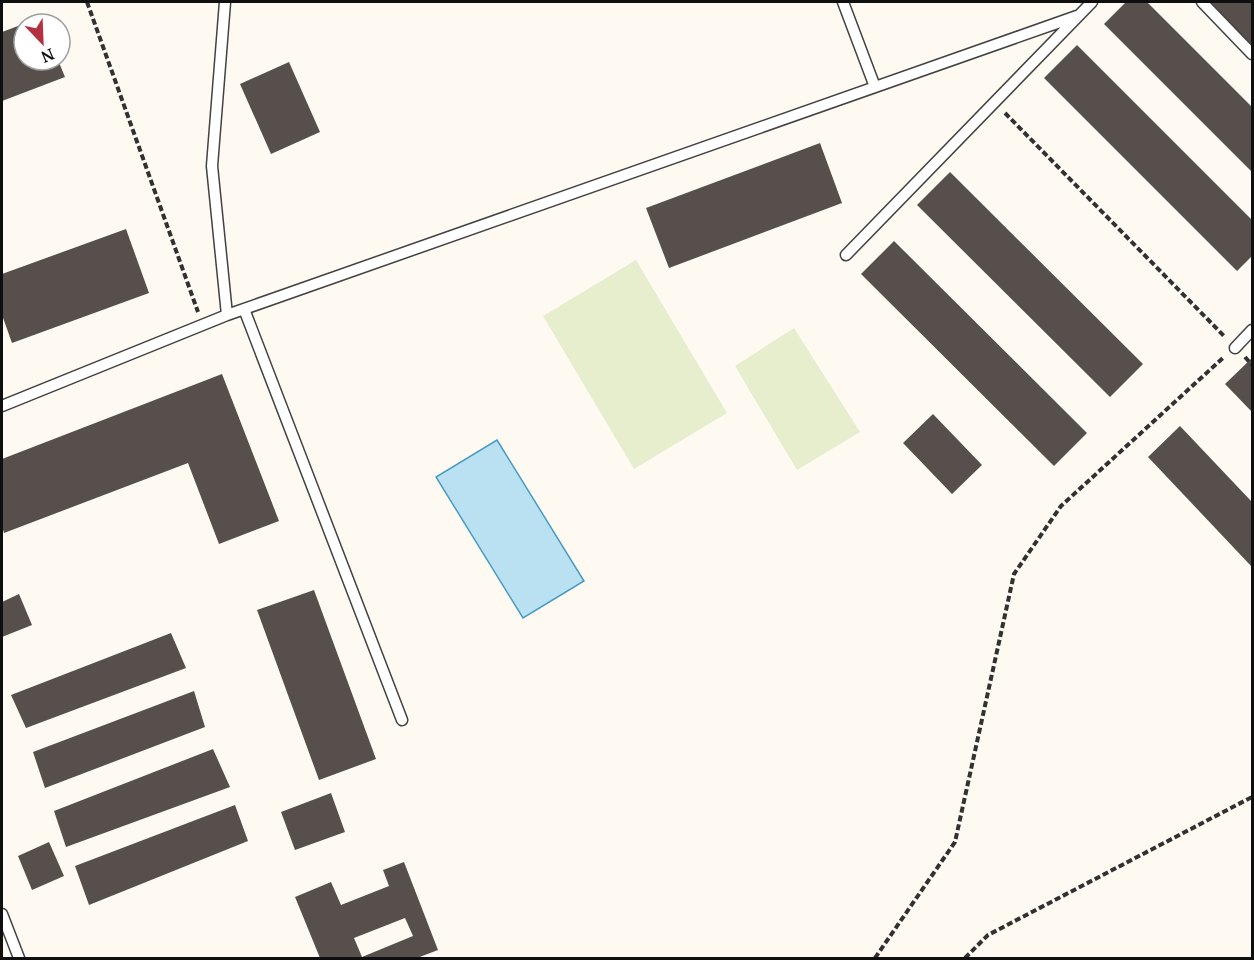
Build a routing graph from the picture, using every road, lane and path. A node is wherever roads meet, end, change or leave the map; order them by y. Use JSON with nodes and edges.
{"nodes":[{"id":1,"x":87,"y":2,"type":"edge"},
{"id":2,"x":225,"y":2,"type":"edge"},
{"id":3,"x":843,"y":2,"type":"edge"},
{"id":4,"x":1092,"y":2,"type":"edge"},
{"id":5,"x":1202,"y":2,"type":"edge"},
{"id":6,"x":1077,"y":16,"type":"junction"},
{"id":7,"x":1252,"y":54,"type":"edge"},
{"id":8,"x":875,"y":87,"type":"junction"},
{"id":9,"x":994,"y":102,"type":"junction"},
{"id":10,"x":846,"y":255,"type":"dead end"},
{"id":11,"x":244,"y":309,"type":"junction"},
{"id":12,"x":227,"y":315,"type":"junction"},
{"id":13,"x":203,"y":325,"type":"junction"},
{"id":14,"x":1252,"y":330,"type":"edge"},
{"id":15,"x":1235,"y":348,"type":"junction"},
{"id":16,"x":1252,"y":366,"type":"edge"},
{"id":17,"x":2,"y":406,"type":"edge"},
{"id":18,"x":402,"y":720,"type":"dead end"},
{"id":19,"x":1252,"y":797,"type":"edge"},
{"id":20,"x":2,"y":914,"type":"edge"},
{"id":21,"x":19,"y":958,"type":"edge"},
{"id":22,"x":875,"y":958,"type":"edge"},
{"id":23,"x":965,"y":958,"type":"edge"}],
"edges":[{"from":1,"to":13,"type":"path"},
{"from":2,"to":12,"type":"lane"},
{"from":3,"to":8,"type":"lane"},
{"from":4,"to":6,"type":"lane"},
{"from":5,"to":7,"type":"lane"},
{"from":6,"to":8,"type":"lane"},
{"from":6,"to":9,"type":"lane"},
{"from":8,"to":11,"type":"lane"},
{"from":9,"to":10,"type":"lane"},
{"from":9,"to":15,"type":"path"},
{"from":11,"to":12,"type":"lane"},
{"from":11,"to":18,"type":"lane"},
{"from":12,"to":13,"type":"lane"},
{"from":13,"to":17,"type":"lane"},
{"from":14,"to":15,"type":"lane"},
{"from":15,"to":16,"type":"path"},
{"from":15,"to":22,"type":"path"},
{"from":19,"to":23,"type":"path"},
{"from":20,"to":21,"type":"lane"}]}
